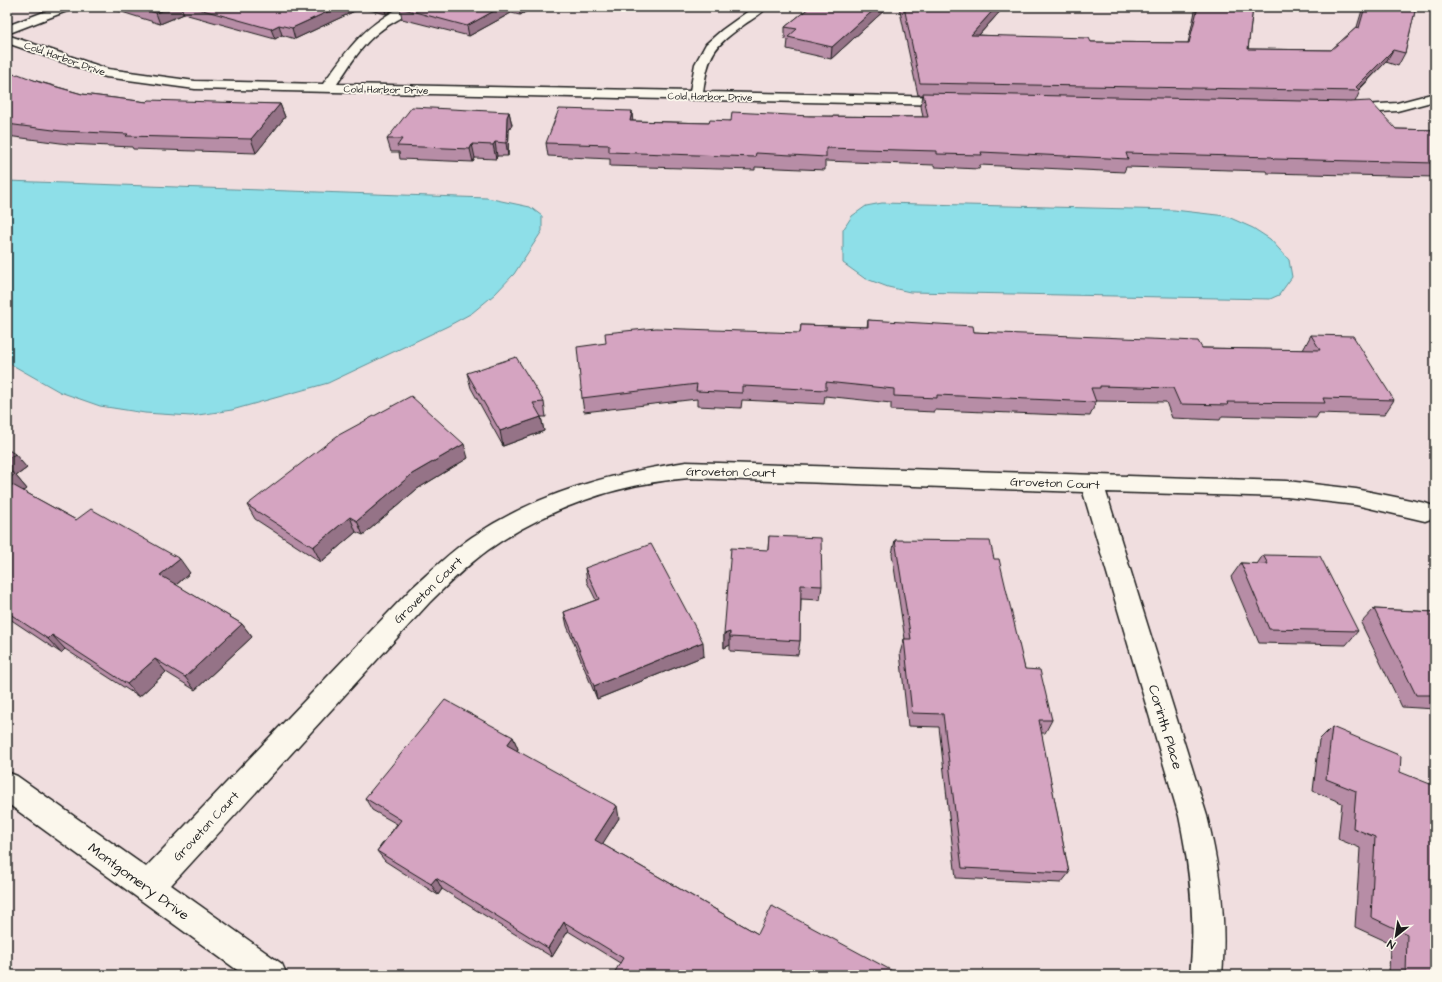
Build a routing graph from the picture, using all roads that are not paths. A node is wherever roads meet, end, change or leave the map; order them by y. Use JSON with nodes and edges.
{"nodes":[{"id":1,"x":68,"y":7,"type":"edge"},
{"id":2,"x":410,"y":7,"type":"edge"},
{"id":3,"x":761,"y":7,"type":"edge"},
{"id":4,"x":7,"y":30,"type":"edge"},
{"id":5,"x":7,"y":39,"type":"edge"},
{"id":6,"x":327,"y":88,"type":"junction"},
{"id":7,"x":696,"y":95,"type":"junction"},
{"id":8,"x":1435,"y":97,"type":"edge"},
{"id":9,"x":968,"y":101,"type":"edge"},
{"id":10,"x":1335,"y":109,"type":"edge"},
{"id":11,"x":1092,"y":484,"type":"junction"},
{"id":12,"x":1425,"y":512,"type":"dead end"},
{"id":13,"x":7,"y":786,"type":"edge"},
{"id":14,"x":148,"y":887,"type":"junction"},
{"id":15,"x":271,"y":975,"type":"edge"},
{"id":16,"x":1206,"y":975,"type":"edge"}],
"edges":[{"from":1,"to":4,"type":"street"},
{"from":2,"to":6,"type":"street"},
{"from":3,"to":7,"type":"street"},
{"from":5,"to":6,"type":"street","name":"Cold Harbor Drive"},
{"from":6,"to":7,"type":"street","name":"Cold Harbor Drive"},
{"from":7,"to":9,"type":"street","name":"Cold Harbor Drive"},
{"from":8,"to":10,"type":"street"},
{"from":11,"to":12,"type":"street","name":"Groveton Court"},
{"from":11,"to":14,"type":"street","name":"Groveton Court"},
{"from":11,"to":16,"type":"street","name":"Corinth Place"},
{"from":13,"to":14,"type":"street","name":"Montgomery Drive"},
{"from":14,"to":15,"type":"street","name":"Montgomery Drive"}]}
